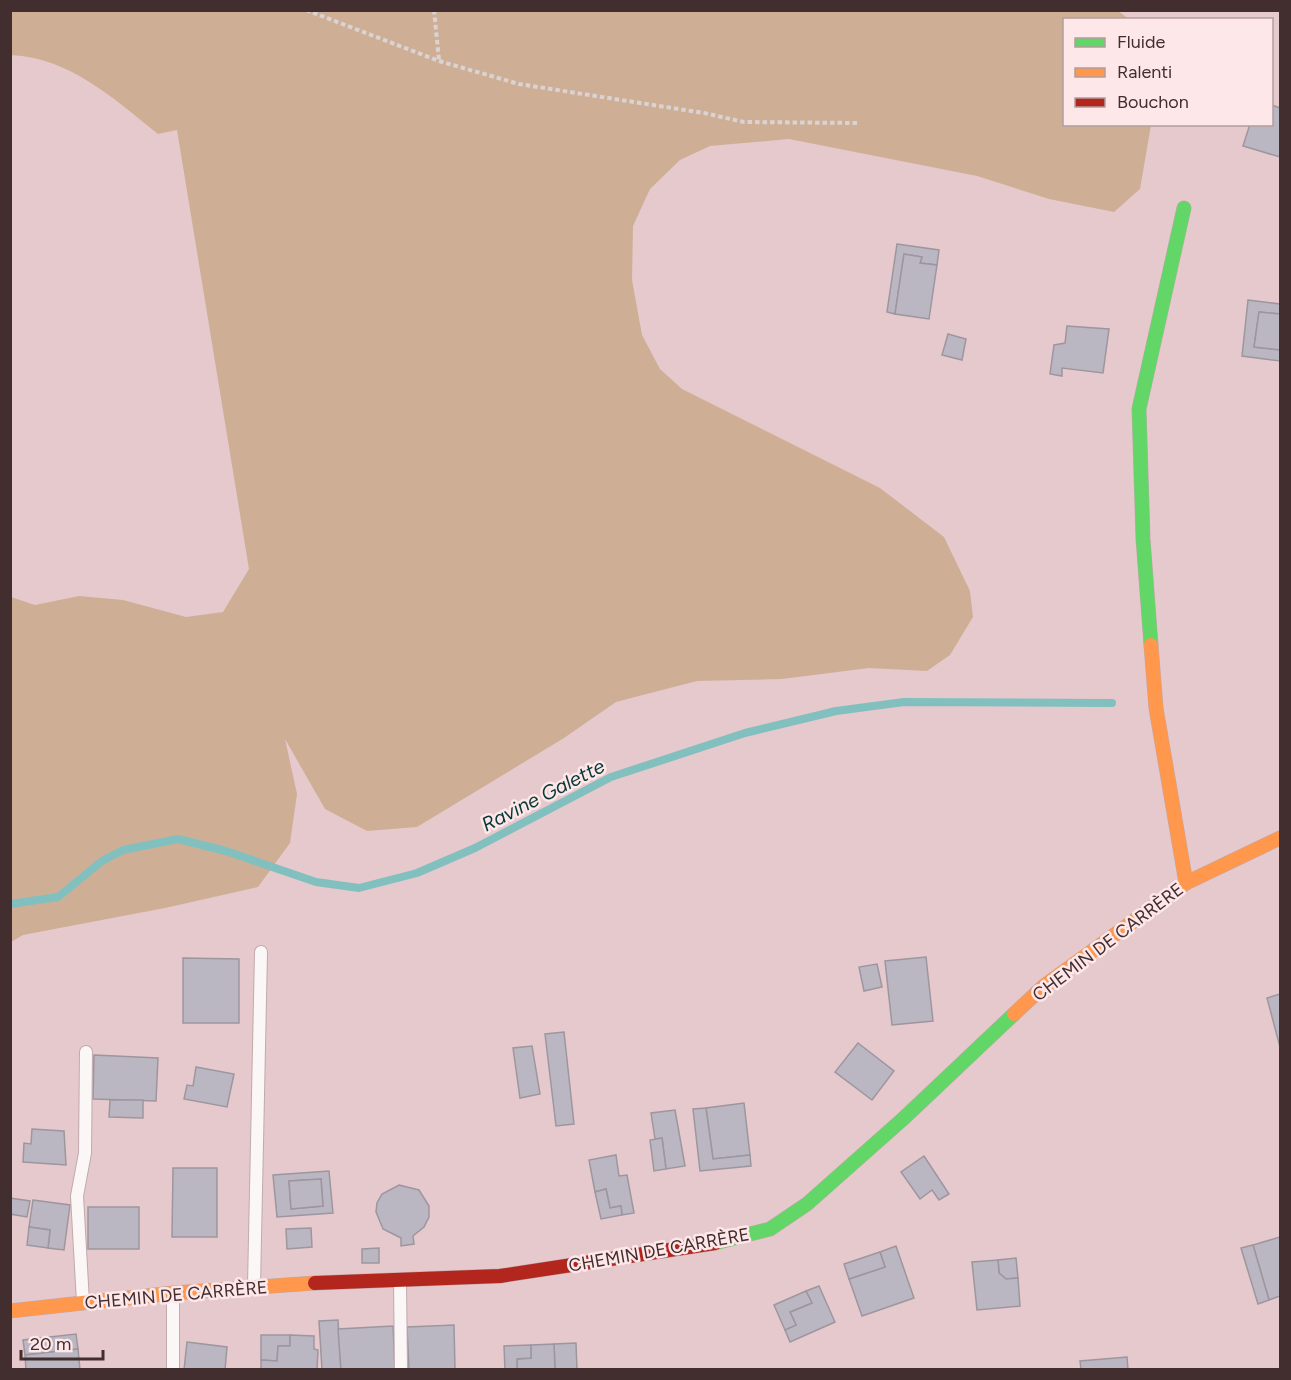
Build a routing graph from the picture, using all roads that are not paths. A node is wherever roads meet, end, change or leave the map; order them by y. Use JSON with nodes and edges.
{"nodes":[{"id":1,"x":1184,"y":208,"type":"dead end"},
{"id":2,"x":1281,"y":838,"type":"edge"},
{"id":3,"x":1186,"y":883,"type":"junction"},
{"id":4,"x":261,"y":952,"type":"dead end"},
{"id":5,"x":86,"y":1052,"type":"dead end"},
{"id":6,"x":400,"y":1279,"type":"junction"},
{"id":7,"x":254,"y":1287,"type":"junction"},
{"id":8,"x":173,"y":1293,"type":"junction"},
{"id":9,"x":84,"y":1302,"type":"junction"},
{"id":10,"x":10,"y":1311,"type":"edge"},
{"id":11,"x":173,"y":1370,"type":"edge"},
{"id":12,"x":401,"y":1370,"type":"edge"}],
"edges":[{"from":1,"to":3,"type":"street"},
{"from":2,"to":3,"type":"street","name":"CHEMIN DE CARRÈRE"},
{"from":3,"to":6,"type":"street","name":"CHEMIN DE CARRÈRE"},
{"from":4,"to":7,"type":"lane"},
{"from":5,"to":9,"type":"lane"},
{"from":6,"to":7,"type":"street","name":"CHEMIN DE CARRÈRE"},
{"from":6,"to":12,"type":"lane"},
{"from":7,"to":8,"type":"street","name":"CHEMIN DE CARRÈRE"},
{"from":8,"to":9,"type":"street","name":"CHEMIN DE CARRÈRE"},
{"from":8,"to":11,"type":"lane"},
{"from":9,"to":10,"type":"street","name":"CHEMIN DE CARRÈRE"}]}
